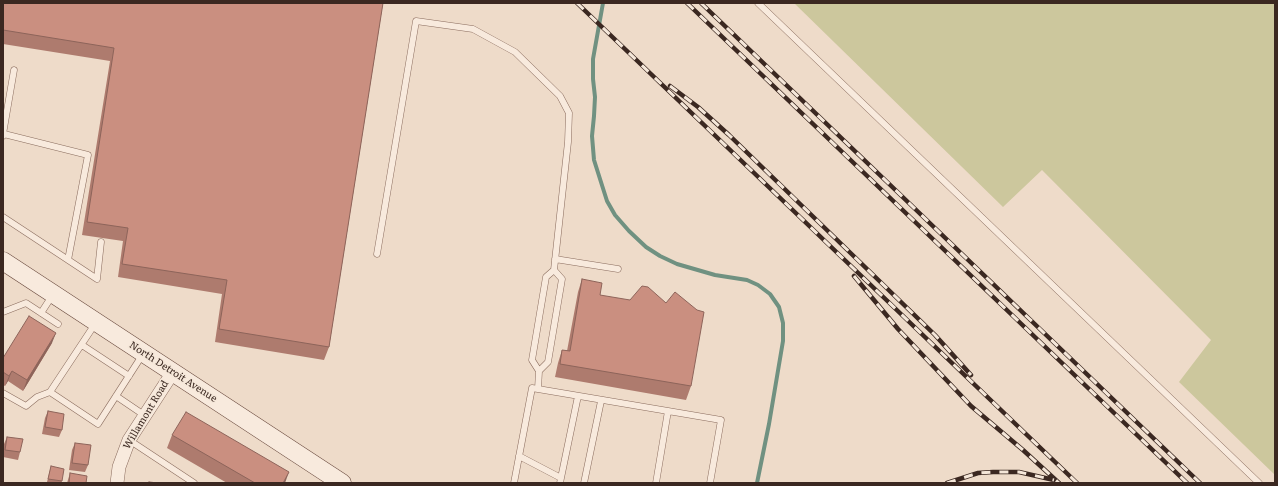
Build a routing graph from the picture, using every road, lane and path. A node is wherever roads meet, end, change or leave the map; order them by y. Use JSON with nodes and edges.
{"nodes":[{"id":1,"x":758,"y":3,"type":"edge"},
{"id":2,"x":14,"y":70,"type":"dead end"},
{"id":3,"x":3,"y":134,"type":"edge"},
{"id":4,"x":3,"y":217,"type":"edge"},
{"id":5,"x":102,"y":242,"type":"dead end"},
{"id":6,"x":377,"y":254,"type":"dead end"},
{"id":7,"x":555,"y":259,"type":"junction"},
{"id":8,"x":68,"y":260,"type":"junction"},
{"id":9,"x":3,"y":261,"type":"edge"},
{"id":10,"x":618,"y":269,"type":"dead end"},
{"id":11,"x":554,"y":270,"type":"junction"},
{"id":12,"x":53,"y":295,"type":"junction"},
{"id":13,"x":3,"y":312,"type":"edge"},
{"id":14,"x":41,"y":313,"type":"junction"},
{"id":15,"x":96,"y":322,"type":"junction"},
{"id":16,"x":58,"y":324,"type":"dead end"},
{"id":17,"x":82,"y":345,"type":"junction"},
{"id":18,"x":144,"y":353,"type":"junction"},
{"id":19,"x":539,"y":371,"type":"junction"},
{"id":20,"x":173,"y":372,"type":"junction"},
{"id":21,"x":129,"y":376,"type":"junction"},
{"id":22,"x":538,"y":389,"type":"junction"},
{"id":23,"x":50,"y":392,"type":"junction"},
{"id":24,"x":3,"y":393,"type":"edge"},
{"id":25,"x":116,"y":396,"type":"junction"},
{"id":26,"x":578,"y":396,"type":"junction"},
{"id":27,"x":601,"y":401,"type":"junction"},
{"id":28,"x":668,"y":411,"type":"junction"},
{"id":29,"x":144,"y":415,"type":"junction"},
{"id":30,"x":129,"y":440,"type":"junction"},
{"id":31,"x":519,"y":456,"type":"junction"},
{"id":32,"x":322,"y":478,"type":"edge"},
{"id":33,"x":561,"y":481,"type":"edge"},
{"id":34,"x":117,"y":483,"type":"edge"},
{"id":35,"x":194,"y":483,"type":"edge"},
{"id":36,"x":342,"y":483,"type":"edge"},
{"id":37,"x":514,"y":483,"type":"edge"},
{"id":38,"x":584,"y":483,"type":"edge"},
{"id":39,"x":656,"y":483,"type":"edge"},
{"id":40,"x":710,"y":483,"type":"edge"},
{"id":41,"x":1259,"y":483,"type":"edge"}],
"edges":[{"from":1,"to":41,"type":"lane"},
{"from":2,"to":3,"type":"lane"},
{"from":3,"to":8,"type":"lane"},
{"from":4,"to":8,"type":"lane"},
{"from":5,"to":8,"type":"lane"},
{"from":6,"to":7,"type":"lane"},
{"from":7,"to":10,"type":"lane"},
{"from":7,"to":11,"type":"lane"},
{"from":9,"to":12,"type":"main road","name":"North Detroit Avenue"},
{"from":11,"to":19,"type":"lane"},
{"from":11,"to":19,"type":"lane"},
{"from":12,"to":14,"type":"lane"},
{"from":12,"to":15,"type":"main road","name":"North Detroit Avenue"},
{"from":13,"to":14,"type":"lane"},
{"from":14,"to":16,"type":"lane"},
{"from":15,"to":17,"type":"lane"},
{"from":15,"to":18,"type":"main road","name":"North Detroit Avenue"},
{"from":17,"to":21,"type":"lane"},
{"from":17,"to":23,"type":"lane"},
{"from":18,"to":20,"type":"main road","name":"North Detroit Avenue"},
{"from":18,"to":21,"type":"lane"},
{"from":19,"to":22,"type":"lane"},
{"from":20,"to":29,"type":"street","name":"Willamont Road"},
{"from":20,"to":32,"type":"main road","name":"North Detroit Avenue"},
{"from":21,"to":25,"type":"lane"},
{"from":22,"to":26,"type":"lane"},
{"from":22,"to":31,"type":"lane"},
{"from":23,"to":24,"type":"lane"},
{"from":23,"to":25,"type":"lane"},
{"from":25,"to":29,"type":"lane"},
{"from":26,"to":27,"type":"lane"},
{"from":26,"to":33,"type":"lane"},
{"from":27,"to":28,"type":"lane"},
{"from":27,"to":38,"type":"lane"},
{"from":28,"to":39,"type":"lane"},
{"from":28,"to":40,"type":"lane"},
{"from":29,"to":30,"type":"street","name":"Willamont Road"},
{"from":30,"to":34,"type":"street","name":"Willamont Road"},
{"from":30,"to":35,"type":"lane"},
{"from":31,"to":33,"type":"lane"},
{"from":31,"to":37,"type":"lane"},
{"from":32,"to":36,"type":"main road","name":"North Detroit Avenue"}]}
